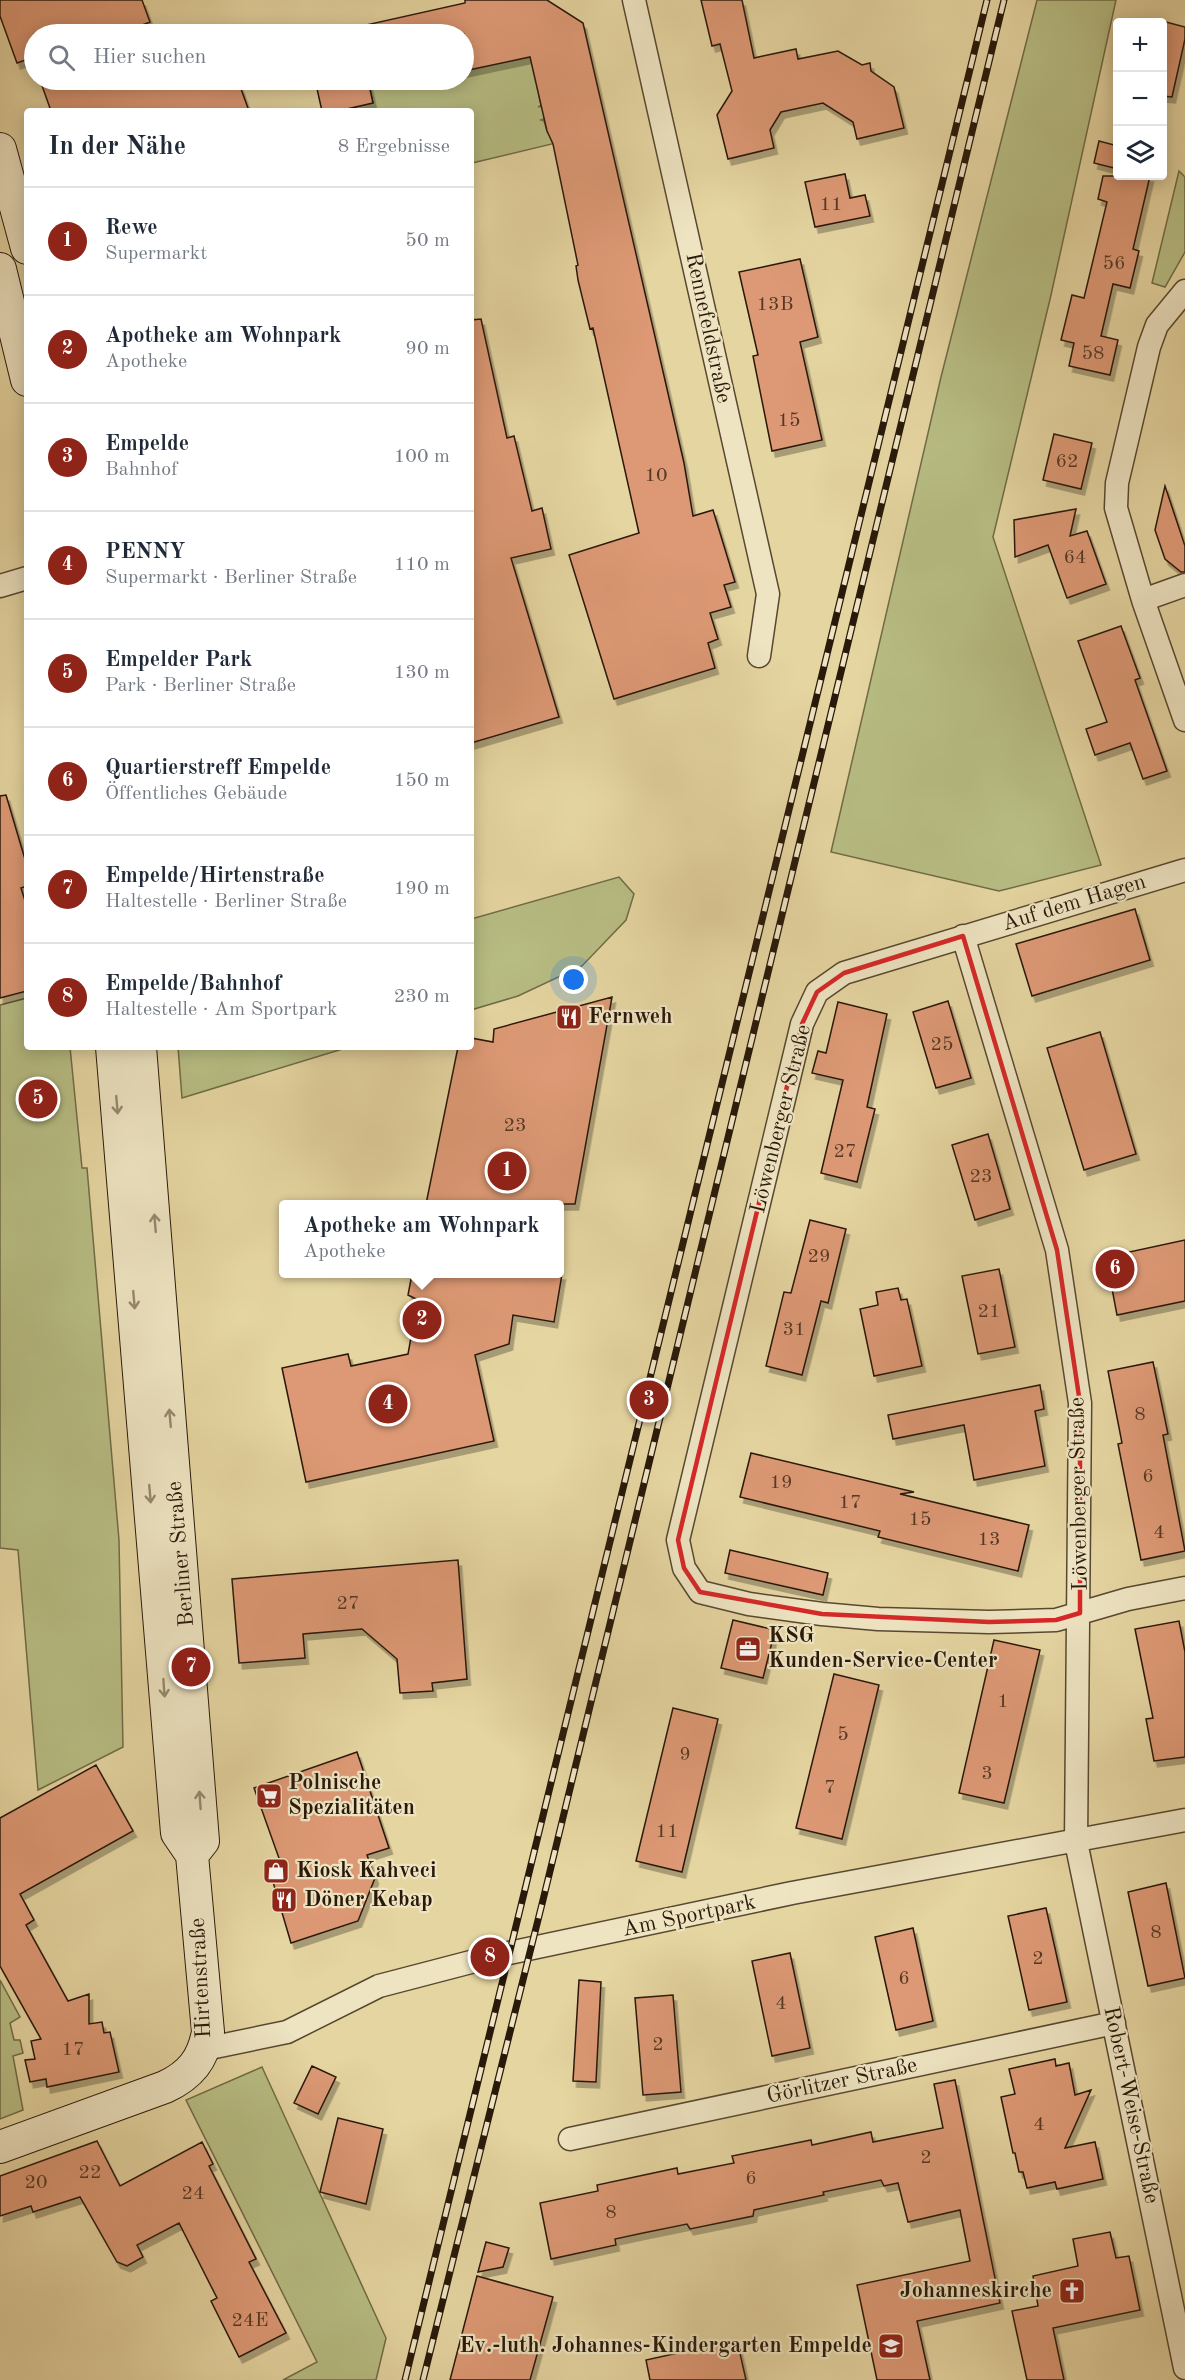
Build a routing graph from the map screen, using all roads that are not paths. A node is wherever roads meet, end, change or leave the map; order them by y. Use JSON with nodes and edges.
{"nodes":[{"id":1,"x":634,"y":0,"type":"edge"},
{"id":2,"x":0,"y":149,"type":"edge"},
{"id":3,"x":24,"y":237,"type":"edge"},
{"id":4,"x":0,"y":269,"type":"edge"},
{"id":5,"x":1185,"y":291,"type":"edge"},
{"id":6,"x":24,"y":368,"type":"edge"},
{"id":7,"x":24,"y":579,"type":"edge"},
{"id":8,"x":1185,"y":585,"type":"edge"},
{"id":9,"x":0,"y":586,"type":"edge"},
{"id":10,"x":1143,"y":600,"type":"junction"},
{"id":11,"x":759,"y":656,"type":"dead end"},
{"id":12,"x":1185,"y":720,"type":"edge"},
{"id":13,"x":1185,"y":870,"type":"edge"},
{"id":14,"x":963,"y":936,"type":"junction"},
{"id":15,"x":112,"y":1050,"type":"edge"},
{"id":16,"x":140,"y":1050,"type":"edge"},
{"id":17,"x":1185,"y":1588,"type":"edge"},
{"id":18,"x":1080,"y":1613,"type":"junction"},
{"id":19,"x":1185,"y":1820,"type":"edge"},
{"id":20,"x":1077,"y":1842,"type":"junction"},
{"id":21,"x":192,"y":1855,"type":"junction"},
{"id":22,"x":1114,"y":2023,"type":"junction"},
{"id":23,"x":205,"y":2049,"type":"junction"},
{"id":24,"x":570,"y":2139,"type":"dead end"},
{"id":25,"x":0,"y":2147,"type":"edge"},
{"id":26,"x":1185,"y":2368,"type":"edge"}],
"edges":[{"from":1,"to":11,"type":"street","name":"Rennefeldstraße"},
{"from":2,"to":3,"type":"street"},
{"from":4,"to":6,"type":"street"},
{"from":5,"to":10,"type":"street"},
{"from":7,"to":9,"type":"street"},
{"from":8,"to":10,"type":"street"},
{"from":10,"to":12,"type":"street"},
{"from":13,"to":14,"type":"street","name":"Auf dem Hagen"},
{"from":14,"to":18,"type":"street","name":"Löwenberger Straße"},
{"from":14,"to":18,"type":"street","name":"Löwenberger Straße"},
{"from":15,"to":21,"type":"street","name":"Berliner Straße","one_way":true},
{"from":21,"to":16,"type":"street","name":"Berliner Straße","one_way":true},
{"from":17,"to":18,"type":"street","name":"Löwenberger Straße"},
{"from":18,"to":20,"type":"street","name":"Löwenberger Straße"},
{"from":19,"to":20,"type":"street","name":"Am Sportpark"},
{"from":20,"to":22,"type":"street","name":"Robert-Weise-Straße"},
{"from":20,"to":23,"type":"street","name":"Am Sportpark"},
{"from":21,"to":23,"type":"street","name":"Hirtenstraße"},
{"from":22,"to":24,"type":"street","name":"Görlitzer Straße"},
{"from":22,"to":26,"type":"street","name":"Robert-Weise-Straße"},
{"from":23,"to":25,"type":"street","name":"Hirtenstraße"}]}
